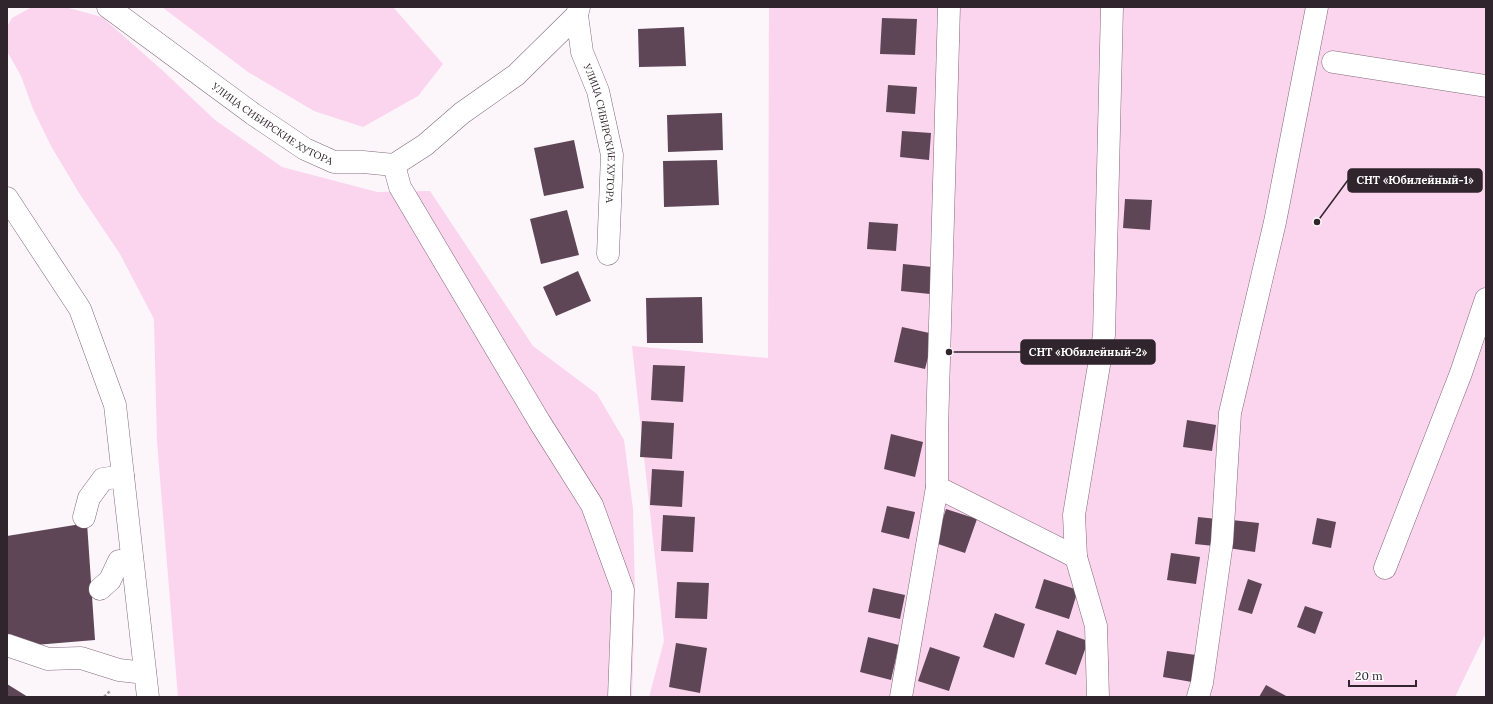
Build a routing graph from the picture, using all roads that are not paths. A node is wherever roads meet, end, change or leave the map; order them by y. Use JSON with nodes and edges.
{"nodes":[{"id":1,"x":108,"y":7,"type":"edge"},
{"id":2,"x":949,"y":7,"type":"edge"},
{"id":3,"x":1112,"y":7,"type":"edge"},
{"id":4,"x":1317,"y":7,"type":"edge"},
{"id":5,"x":578,"y":11,"type":"edge"},
{"id":6,"x":1333,"y":62,"type":"dead end"},
{"id":7,"x":1486,"y":86,"type":"edge"},
{"id":8,"x":394,"y":165,"type":"junction"},
{"id":9,"x":7,"y":198,"type":"edge"},
{"id":10,"x":608,"y":254,"type":"dead end"},
{"id":11,"x":1486,"y":299,"type":"edge"},
{"id":12,"x":123,"y":476,"type":"junction"},
{"id":13,"x":937,"y":487,"type":"junction"},
{"id":14,"x":84,"y":517,"type":"dead end"},
{"id":15,"x":1076,"y":557,"type":"junction"},
{"id":16,"x":132,"y":558,"type":"junction"},
{"id":17,"x":1385,"y":568,"type":"dead end"},
{"id":18,"x":100,"y":589,"type":"dead end"},
{"id":19,"x":7,"y":645,"type":"edge"},
{"id":20,"x":145,"y":673,"type":"junction"},
{"id":21,"x":148,"y":697,"type":"edge"},
{"id":22,"x":619,"y":697,"type":"edge"},
{"id":23,"x":901,"y":697,"type":"edge"},
{"id":24,"x":1098,"y":697,"type":"edge"},
{"id":25,"x":1198,"y":697,"type":"edge"}],
"edges":[{"from":1,"to":8,"type":"street","name":"УЛИЦА СИБИРСКИЕ ХУТОРА"},
{"from":2,"to":13,"type":"street"},
{"from":3,"to":15,"type":"street"},
{"from":4,"to":25,"type":"street"},
{"from":5,"to":8,"type":"street","name":"УЛИЦА СИБИРСКИЕ ХУТОРА"},
{"from":5,"to":10,"type":"street","name":"УЛИЦА СИБИРСКИЕ ХУТОРА"},
{"from":6,"to":7,"type":"street"},
{"from":8,"to":22,"type":"street"},
{"from":9,"to":12,"type":"street"},
{"from":11,"to":17,"type":"street"},
{"from":12,"to":14,"type":"street"},
{"from":12,"to":16,"type":"street"},
{"from":13,"to":15,"type":"street"},
{"from":13,"to":23,"type":"street"},
{"from":15,"to":24,"type":"street"},
{"from":16,"to":18,"type":"street"},
{"from":16,"to":20,"type":"street"},
{"from":19,"to":20,"type":"street"},
{"from":20,"to":21,"type":"street"}]}
